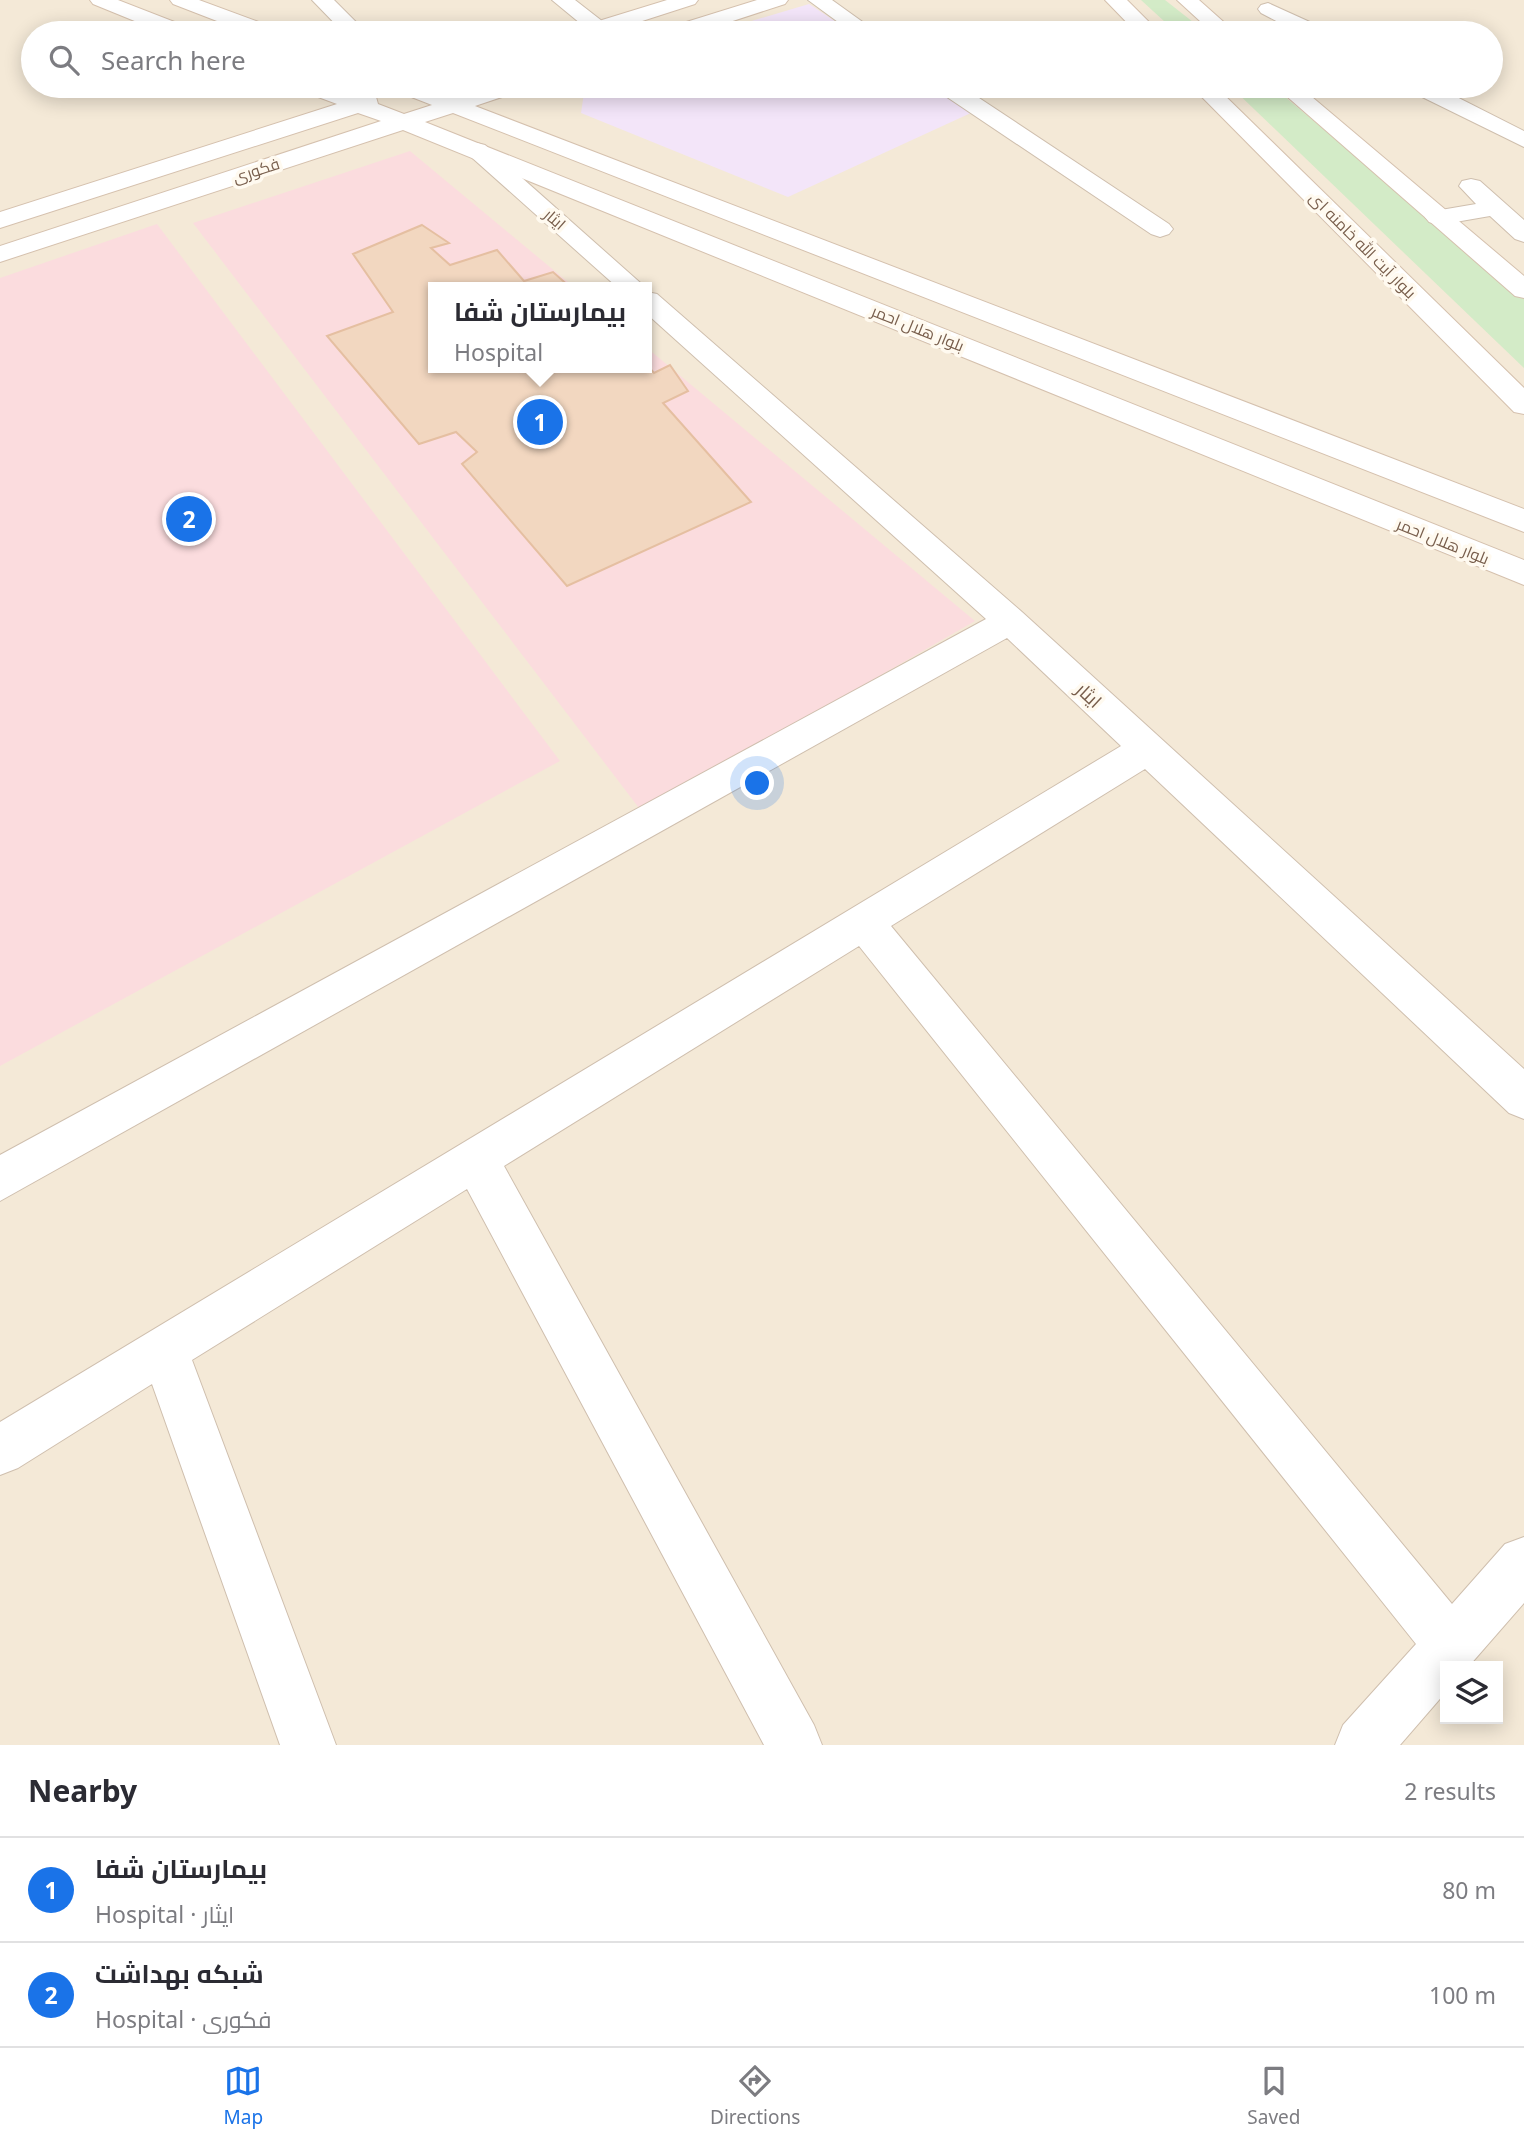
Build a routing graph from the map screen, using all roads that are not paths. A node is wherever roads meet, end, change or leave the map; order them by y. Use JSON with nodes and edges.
{"nodes":[{"id":1,"x":100,"y":0,"type":"edge"},
{"id":2,"x":180,"y":0,"type":"edge"},
{"id":3,"x":322,"y":0,"type":"edge"},
{"id":4,"x":562,"y":0,"type":"edge"},
{"id":5,"x":688,"y":0,"type":"edge"},
{"id":6,"x":778,"y":0,"type":"edge"},
{"id":7,"x":818,"y":0,"type":"edge"},
{"id":8,"x":1115,"y":0,"type":"edge"},
{"id":9,"x":1186,"y":0,"type":"edge"},
{"id":10,"x":1268,"y":9,"type":"dead end"},
{"id":11,"x":152,"y":21,"type":"edge"},
{"id":12,"x":235,"y":21,"type":"edge"},
{"id":13,"x":344,"y":21,"type":"edge"},
{"id":14,"x":582,"y":21,"type":"edge"},
{"id":15,"x":623,"y":21,"type":"edge"},
{"id":16,"x":712,"y":21,"type":"edge"},
{"id":17,"x":849,"y":21,"type":"edge"},
{"id":18,"x":1137,"y":21,"type":"edge"},
{"id":19,"x":1211,"y":21,"type":"edge"},
{"id":20,"x":1292,"y":21,"type":"edge"},
{"id":21,"x":339,"y":98,"type":"edge"},
{"id":22,"x":380,"y":98,"type":"edge"},
{"id":23,"x":440,"y":98,"type":"edge"},
{"id":24,"x":473,"y":98,"type":"edge"},
{"id":25,"x":964,"y":98,"type":"edge"},
{"id":26,"x":1214,"y":98,"type":"edge"},
{"id":27,"x":1300,"y":98,"type":"edge"},
{"id":28,"x":1442,"y":98,"type":"edge"},
{"id":29,"x":454,"y":104,"type":"junction"},
{"id":30,"x":359,"y":106,"type":"junction"},
{"id":31,"x":404,"y":122,"type":"junction"},
{"id":32,"x":1524,"y":140,"type":"edge"},
{"id":33,"x":477,"y":150,"type":"junction"},
{"id":34,"x":1471,"y":186,"type":"dead end"},
{"id":35,"x":1495,"y":208,"type":"junction"},
{"id":36,"x":1438,"y":217,"type":"junction"},
{"id":37,"x":0,"y":220,"type":"edge"},
{"id":38,"x":1160,"y":229,"type":"dead end"},
{"id":39,"x":1524,"y":234,"type":"edge"},
{"id":40,"x":0,"y":254,"type":"edge"},
{"id":41,"x":626,"y":282,"type":"edge"},
{"id":42,"x":1524,"y":290,"type":"edge"},
{"id":43,"x":652,"y":304,"type":"edge"},
{"id":44,"x":1524,"y":405,"type":"edge"},
{"id":45,"x":1524,"y":521,"type":"edge"},
{"id":46,"x":1524,"y":573,"type":"edge"},
{"id":47,"x":1010,"y":621,"type":"junction"},
{"id":48,"x":1147,"y":749,"type":"junction"},
{"id":49,"x":864,"y":922,"type":"junction"},
{"id":50,"x":1524,"y":1098,"type":"edge"},
{"id":51,"x":476,"y":1160,"type":"junction"},
{"id":52,"x":0,"y":1179,"type":"edge"},
{"id":53,"x":164,"y":1350,"type":"junction"},
{"id":54,"x":0,"y":1450,"type":"edge"},
{"id":55,"x":1524,"y":1563,"type":"edge"},
{"id":56,"x":1451,"y":1646,"type":"junction"},
{"id":57,"x":308,"y":1745,"type":"edge"},
{"id":58,"x":794,"y":1745,"type":"edge"},
{"id":59,"x":1363,"y":1745,"type":"edge"}],
"edges":[{"from":1,"to":11,"type":"street"},
{"from":2,"to":12,"type":"street"},
{"from":3,"to":13,"type":"street"},
{"from":4,"to":14,"type":"street"},
{"from":5,"to":15,"type":"street"},
{"from":6,"to":16,"type":"street"},
{"from":7,"to":17,"type":"street"},
{"from":8,"to":18,"type":"street"},
{"from":9,"to":19,"type":"street"},
{"from":10,"to":20,"type":"street"},
{"from":21,"to":30,"type":"street","name":"بلوار هلال احمر"},
{"from":22,"to":30,"type":"street","name":"فکوری"},
{"from":23,"to":29,"type":"street"},
{"from":24,"to":29,"type":"street","name":"فکوری"},
{"from":25,"to":38,"type":"street"},
{"from":26,"to":44,"type":"street","name":"بلوار آیت الله خامنه ای"},
{"from":27,"to":36,"type":"street"},
{"from":28,"to":32,"type":"street"},
{"from":29,"to":31,"type":"street","name":"فکوری"},
{"from":29,"to":45,"type":"street"},
{"from":30,"to":31,"type":"street","name":"بلوار هلال احمر"},
{"from":30,"to":37,"type":"street","name":"فکوری"},
{"from":31,"to":33,"type":"street","name":"بلوار هلال احمر"},
{"from":31,"to":40,"type":"street","name":"فکوری"},
{"from":33,"to":41,"type":"street","name":"ایثار"},
{"from":33,"to":46,"type":"street","name":"بلوار هلال احمر"},
{"from":34,"to":35,"type":"street"},
{"from":35,"to":36,"type":"street"},
{"from":35,"to":39,"type":"street"},
{"from":36,"to":42,"type":"street"},
{"from":43,"to":47,"type":"street","name":"ایثار"},
{"from":47,"to":48,"type":"street","name":"ایثار"},
{"from":47,"to":52,"type":"street"},
{"from":48,"to":49,"type":"street"},
{"from":48,"to":50,"type":"street","name":"ایثار"},
{"from":49,"to":51,"type":"street"},
{"from":49,"to":56,"type":"street"},
{"from":51,"to":53,"type":"street"},
{"from":51,"to":58,"type":"street"},
{"from":53,"to":54,"type":"street"},
{"from":53,"to":57,"type":"street"},
{"from":55,"to":56,"type":"street"},
{"from":56,"to":59,"type":"street"}]}
